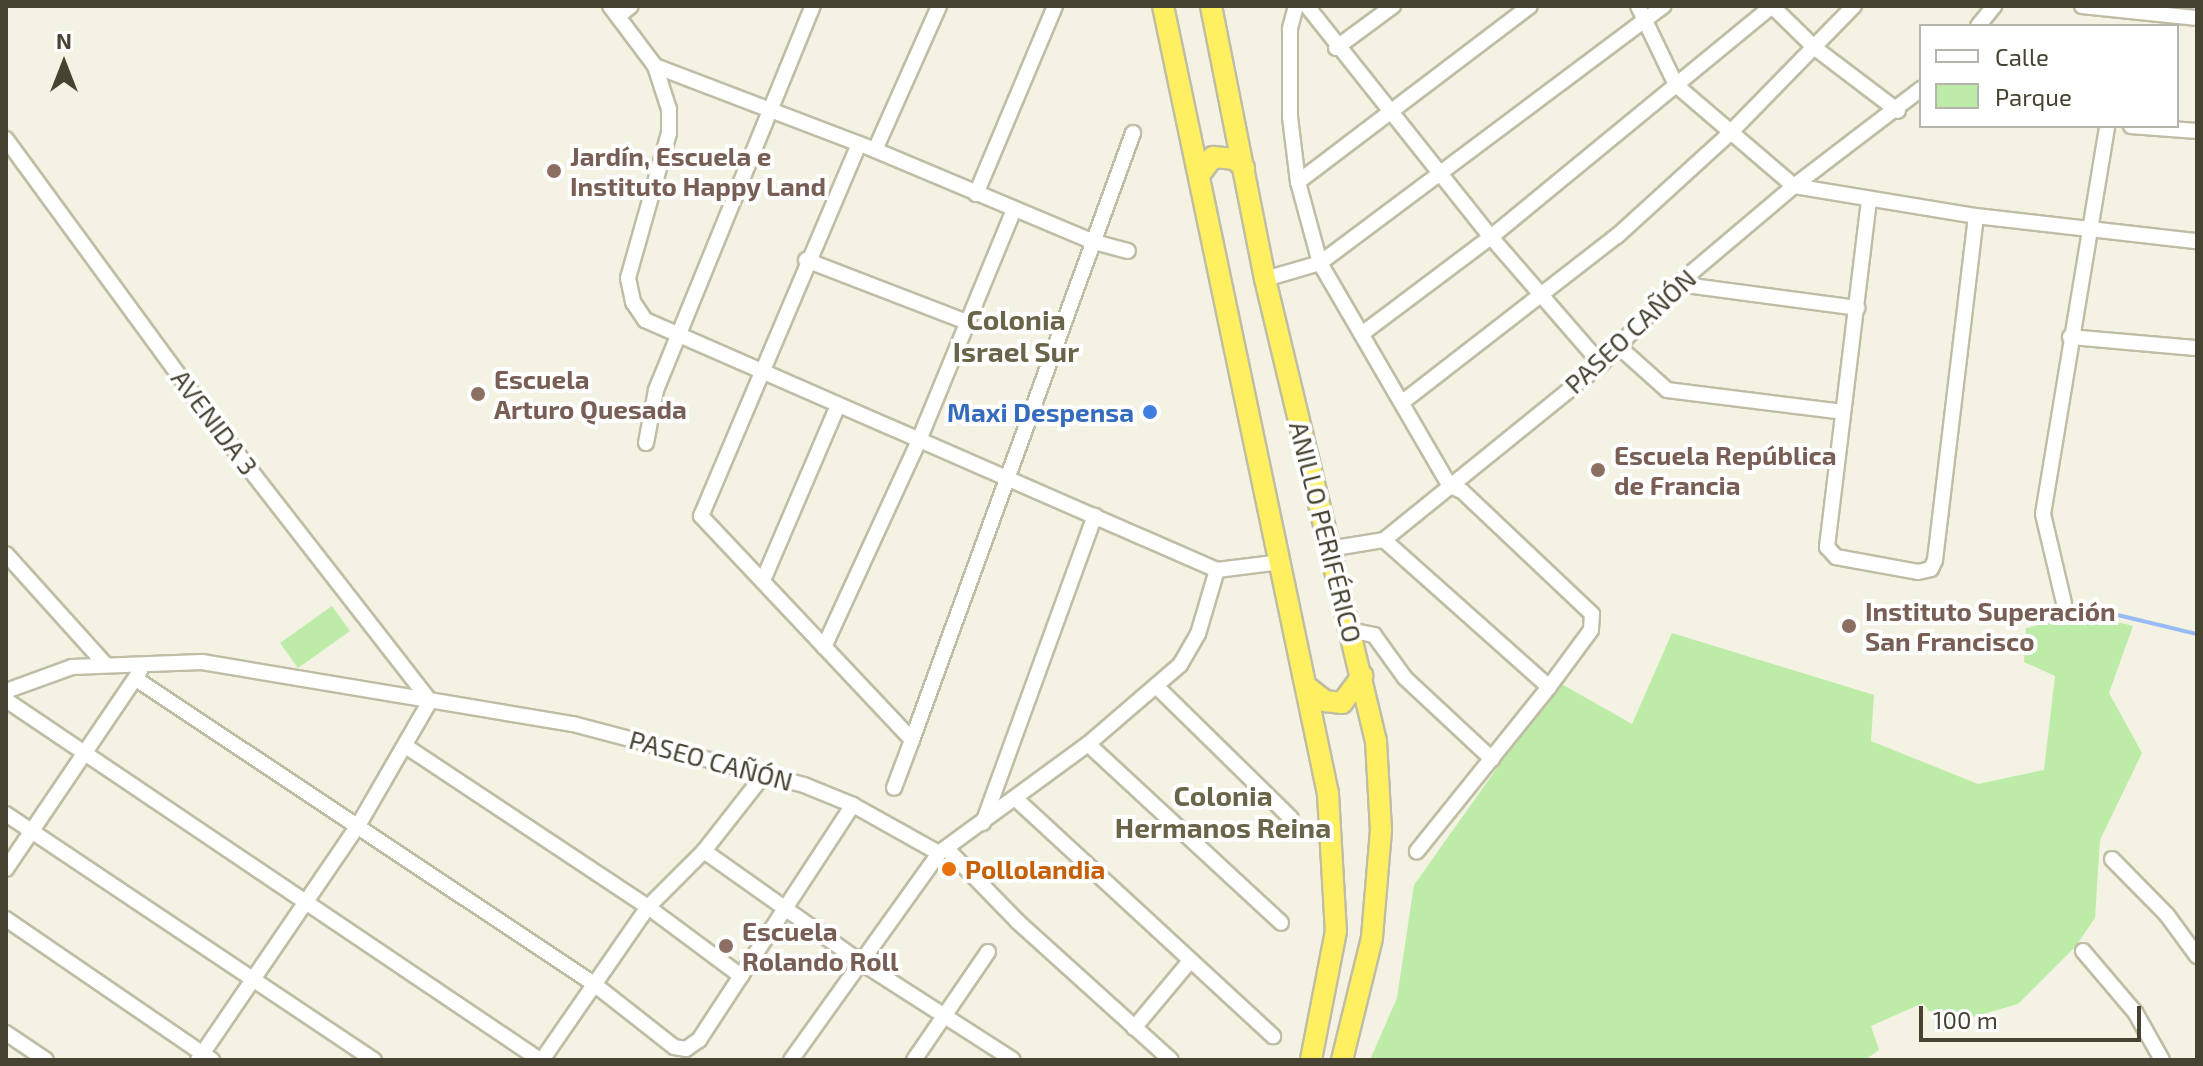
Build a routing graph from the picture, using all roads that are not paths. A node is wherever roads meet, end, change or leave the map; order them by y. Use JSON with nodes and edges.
{"nodes":[{"id":1,"x":631,"y":6,"type":"edge"},
{"id":2,"x":813,"y":6,"type":"edge"},
{"id":3,"x":939,"y":6,"type":"edge"},
{"id":4,"x":1055,"y":6,"type":"edge"},
{"id":5,"x":1163,"y":6,"type":"edge"},
{"id":6,"x":1211,"y":6,"type":"edge"},
{"id":7,"x":1296,"y":6,"type":"edge"},
{"id":8,"x":1307,"y":6,"type":"edge"},
{"id":9,"x":1393,"y":6,"type":"edge"},
{"id":10,"x":1530,"y":6,"type":"edge"},
{"id":11,"x":1638,"y":6,"type":"edge"},
{"id":12,"x":1663,"y":6,"type":"edge"},
{"id":13,"x":1772,"y":6,"type":"edge"},
{"id":14,"x":1854,"y":6,"type":"edge"},
{"id":15,"x":1994,"y":6,"type":"edge"},
{"id":16,"x":2082,"y":6,"type":"edge"},
{"id":17,"x":2153,"y":10,"type":"edge"},
{"id":18,"x":614,"y":11,"type":"edge"},
{"id":19,"x":2197,"y":18,"type":"edge"},
{"id":20,"x":2120,"y":19,"type":"edge"},
{"id":21,"x":1647,"y":20,"type":"junction"},
{"id":22,"x":1980,"y":24,"type":"edge"},
{"id":23,"x":1336,"y":48,"type":"junction"},
{"id":24,"x":1815,"y":48,"type":"junction"},
{"id":25,"x":655,"y":66,"type":"junction"},
{"id":26,"x":1676,"y":85,"type":"junction"},
{"id":27,"x":1919,"y":91,"type":"edge"},
{"id":28,"x":1389,"y":110,"type":"junction"},
{"id":29,"x":1898,"y":111,"type":"junction"},
{"id":30,"x":770,"y":112,"type":"junction"},
{"id":31,"x":2107,"y":128,"type":"edge"},
{"id":32,"x":2157,"y":128,"type":"edge"},
{"id":33,"x":2197,"y":131,"type":"edge"},
{"id":34,"x":1133,"y":133,"type":"dead end"},
{"id":35,"x":1729,"y":134,"type":"junction"},
{"id":36,"x":6,"y":139,"type":"edge"},
{"id":37,"x":859,"y":144,"type":"junction"},
{"id":38,"x":875,"y":150,"type":"junction"},
{"id":39,"x":1244,"y":168,"type":"junction"},
{"id":40,"x":1443,"y":173,"type":"junction"},
{"id":41,"x":1199,"y":175,"type":"junction"},
{"id":42,"x":1298,"y":182,"type":"junction"},
{"id":43,"x":1794,"y":186,"type":"junction"},
{"id":44,"x":976,"y":194,"type":"junction"},
{"id":45,"x":1869,"y":200,"type":"junction"},
{"id":46,"x":1014,"y":210,"type":"junction"},
{"id":47,"x":1976,"y":216,"type":"junction"},
{"id":48,"x":2092,"y":228,"type":"junction"},
{"id":49,"x":1491,"y":237,"type":"junction"},
{"id":50,"x":2197,"y":241,"type":"edge"},
{"id":51,"x":1094,"y":242,"type":"junction"},
{"id":52,"x":1128,"y":251,"type":"dead end"},
{"id":53,"x":806,"y":260,"type":"junction"},
{"id":54,"x":1320,"y":263,"type":"junction"},
{"id":55,"x":1265,"y":279,"type":"junction"},
{"id":56,"x":1678,"y":284,"type":"junction"},
{"id":57,"x":1543,"y":297,"type":"junction"},
{"id":58,"x":1857,"y":308,"type":"junction"},
{"id":59,"x":967,"y":322,"type":"junction"},
{"id":60,"x":1363,"y":333,"type":"junction"},
{"id":61,"x":678,"y":337,"type":"junction"},
{"id":62,"x":2070,"y":337,"type":"junction"},
{"id":63,"x":1618,"y":346,"type":"junction"},
{"id":64,"x":2197,"y":348,"type":"edge"},
{"id":65,"x":1601,"y":364,"type":"junction"},
{"id":66,"x":764,"y":375,"type":"junction"},
{"id":67,"x":1404,"y":401,"type":"junction"},
{"id":68,"x":838,"y":405,"type":"junction"},
{"id":69,"x":1843,"y":412,"type":"junction"},
{"id":70,"x":919,"y":440,"type":"junction"},
{"id":71,"x":646,"y":443,"type":"dead end"},
{"id":72,"x":1010,"y":480,"type":"junction"},
{"id":73,"x":1450,"y":486,"type":"junction"},
{"id":74,"x":1095,"y":516,"type":"junction"},
{"id":75,"x":1384,"y":540,"type":"junction"},
{"id":76,"x":1329,"y":549,"type":"junction"},
{"id":77,"x":6,"y":554,"type":"edge"},
{"id":78,"x":1281,"y":562,"type":"junction"},
{"id":79,"x":1217,"y":570,"type":"junction"},
{"id":80,"x":764,"y":578,"type":"junction"},
{"id":81,"x":2064,"y":603,"type":"dead end"},
{"id":82,"x":1350,"y":630,"type":"junction"},
{"id":83,"x":824,"y":647,"type":"junction"},
{"id":84,"x":144,"y":663,"type":"junction"},
{"id":85,"x":105,"y":664,"type":"junction"},
{"id":86,"x":1362,"y":676,"type":"junction"},
{"id":87,"x":136,"y":679,"type":"junction"},
{"id":88,"x":1157,"y":687,"type":"junction"},
{"id":89,"x":1307,"y":687,"type":"junction"},
{"id":90,"x":1549,"y":687,"type":"junction"},
{"id":91,"x":6,"y":691,"type":"edge"},
{"id":92,"x":6,"y":700,"type":"edge"},
{"id":93,"x":430,"y":701,"type":"junction"},
{"id":94,"x":912,"y":740,"type":"junction"},
{"id":95,"x":1088,"y":744,"type":"junction"},
{"id":96,"x":407,"y":747,"type":"junction"},
{"id":97,"x":84,"y":755,"type":"junction"},
{"id":98,"x":1492,"y":759,"type":"junction"},
{"id":99,"x":766,"y":772,"type":"junction"},
{"id":100,"x":894,"y":788,"type":"dead end"},
{"id":101,"x":1016,"y":799,"type":"junction"},
{"id":102,"x":853,"y":805,"type":"junction"},
{"id":103,"x":6,"y":814,"type":"edge"},
{"id":104,"x":1291,"y":818,"type":"dead end"},
{"id":105,"x":983,"y":823,"type":"junction"},
{"id":106,"x":359,"y":824,"type":"junction"},
{"id":107,"x":31,"y":832,"type":"junction"},
{"id":108,"x":704,"y":851,"type":"junction"},
{"id":109,"x":944,"y":851,"type":"junction"},
{"id":110,"x":1417,"y":851,"type":"dead end"},
{"id":111,"x":2112,"y":859,"type":"dead end"},
{"id":112,"x":6,"y":869,"type":"edge"},
{"id":113,"x":304,"y":902,"type":"junction"},
{"id":114,"x":648,"y":907,"type":"junction"},
{"id":115,"x":786,"y":908,"type":"junction"},
{"id":116,"x":6,"y":919,"type":"edge"},
{"id":117,"x":1281,"y":923,"type":"dead end"},
{"id":118,"x":2083,"y":951,"type":"dead end"},
{"id":119,"x":988,"y":952,"type":"dead end"},
{"id":120,"x":2197,"y":956,"type":"edge"},
{"id":121,"x":1190,"y":961,"type":"junction"},
{"id":122,"x":862,"y":963,"type":"junction"},
{"id":123,"x":741,"y":976,"type":"junction"},
{"id":124,"x":254,"y":980,"type":"junction"},
{"id":125,"x":594,"y":984,"type":"junction"},
{"id":126,"x":945,"y":1013,"type":"junction"},
{"id":127,"x":1134,"y":1028,"type":"junction"},
{"id":128,"x":6,"y":1033,"type":"edge"},
{"id":129,"x":1273,"y":1036,"type":"dead end"},
{"id":130,"x":204,"y":1058,"type":"edge"},
{"id":131,"x":46,"y":1060,"type":"edge"},
{"id":132,"x":374,"y":1060,"type":"edge"},
{"id":133,"x":541,"y":1060,"type":"edge"},
{"id":134,"x":791,"y":1060,"type":"edge"},
{"id":135,"x":914,"y":1060,"type":"edge"},
{"id":136,"x":1013,"y":1060,"type":"edge"},
{"id":137,"x":1171,"y":1060,"type":"edge"},
{"id":138,"x":1311,"y":1060,"type":"edge"},
{"id":139,"x":1342,"y":1060,"type":"edge"},
{"id":140,"x":2162,"y":1060,"type":"edge"}],
"edges":[{"from":1,"to":18,"type":"street"},
{"from":2,"to":30,"type":"street"},
{"from":3,"to":38,"type":"street"},
{"from":4,"to":44,"type":"street"},
{"from":5,"to":41,"type":"highway","name":"ANILLO PERIFÉRICO"},
{"from":6,"to":39,"type":"highway","name":"ANILLO PERIFÉRICO"},
{"from":7,"to":42,"type":"street"},
{"from":8,"to":23,"type":"street"},
{"from":9,"to":23,"type":"street"},
{"from":10,"to":28,"type":"street"},
{"from":11,"to":21,"type":"street"},
{"from":12,"to":21,"type":"street"},
{"from":13,"to":24,"type":"street"},
{"from":13,"to":26,"type":"street"},
{"from":14,"to":24,"type":"street"},
{"from":15,"to":22,"type":"street"},
{"from":16,"to":20,"type":"street"},
{"from":17,"to":19,"type":"street"},
{"from":17,"to":20,"type":"street"},
{"from":18,"to":25,"type":"street"},
{"from":21,"to":26,"type":"street"},
{"from":21,"to":40,"type":"street"},
{"from":23,"to":28,"type":"street"},
{"from":24,"to":29,"type":"street"},
{"from":24,"to":35,"type":"street"},
{"from":25,"to":30,"type":"street"},
{"from":25,"to":61,"type":"street"},
{"from":26,"to":35,"type":"street"},
{"from":26,"to":49,"type":"street"},
{"from":27,"to":29,"type":"street","name":"PASEO CAÑÓN"},
{"from":28,"to":40,"type":"street"},
{"from":28,"to":42,"type":"street"},
{"from":29,"to":43,"type":"street","name":"PASEO CAÑÓN"},
{"from":30,"to":37,"type":"street"},
{"from":30,"to":61,"type":"street"},
{"from":31,"to":48,"type":"street"},
{"from":32,"to":33,"type":"street"},
{"from":34,"to":51,"type":"street"},
{"from":35,"to":43,"type":"street"},
{"from":35,"to":57,"type":"street"},
{"from":36,"to":93,"type":"street","name":"AVENIDA 3"},
{"from":37,"to":38,"type":"street"},
{"from":37,"to":53,"type":"street"},
{"from":38,"to":44,"type":"street"},
{"from":39,"to":41,"type":"highway"},
{"from":39,"to":55,"type":"highway","name":"ANILLO PERIFÉRICO"},
{"from":40,"to":49,"type":"street"},
{"from":40,"to":54,"type":"street"},
{"from":41,"to":78,"type":"highway","name":"ANILLO PERIFÉRICO"},
{"from":42,"to":54,"type":"street"},
{"from":43,"to":45,"type":"street"},
{"from":43,"to":56,"type":"street","name":"PASEO CAÑÓN"},
{"from":44,"to":46,"type":"street"},
{"from":45,"to":47,"type":"street"},
{"from":45,"to":58,"type":"street"},
{"from":46,"to":51,"type":"street"},
{"from":46,"to":59,"type":"street"},
{"from":47,"to":48,"type":"street"},
{"from":47,"to":69,"type":"street"},
{"from":48,"to":50,"type":"street"},
{"from":48,"to":62,"type":"street"},
{"from":49,"to":57,"type":"street"},
{"from":49,"to":60,"type":"street"},
{"from":51,"to":52,"type":"street"},
{"from":51,"to":72,"type":"street"},
{"from":53,"to":59,"type":"street"},
{"from":53,"to":66,"type":"street"},
{"from":54,"to":55,"type":"street"},
{"from":54,"to":60,"type":"street"},
{"from":55,"to":76,"type":"highway","name":"ANILLO PERIFÉRICO"},
{"from":56,"to":58,"type":"street"},
{"from":56,"to":63,"type":"street","name":"PASEO CAÑÓN"},
{"from":57,"to":65,"type":"street"},
{"from":57,"to":67,"type":"street"},
{"from":58,"to":69,"type":"street"},
{"from":59,"to":70,"type":"street"},
{"from":60,"to":67,"type":"street"},
{"from":61,"to":66,"type":"street"},
{"from":61,"to":71,"type":"street"},
{"from":62,"to":64,"type":"street"},
{"from":62,"to":81,"type":"street"},
{"from":63,"to":65,"type":"street","name":"PASEO CAÑÓN"},
{"from":63,"to":69,"type":"street"},
{"from":65,"to":73,"type":"street","name":"PASEO CAÑÓN"},
{"from":66,"to":68,"type":"street"},
{"from":66,"to":80,"type":"street"},
{"from":67,"to":73,"type":"street"},
{"from":68,"to":70,"type":"street"},
{"from":68,"to":80,"type":"street"},
{"from":70,"to":72,"type":"street"},
{"from":70,"to":83,"type":"street"},
{"from":72,"to":74,"type":"street"},
{"from":72,"to":94,"type":"street"},
{"from":73,"to":75,"type":"street","name":"PASEO CAÑÓN"},
{"from":73,"to":90,"type":"street"},
{"from":74,"to":79,"type":"street"},
{"from":74,"to":105,"type":"street"},
{"from":75,"to":76,"type":"street","name":"PASEO CAÑÓN"},
{"from":75,"to":90,"type":"street"},
{"from":76,"to":82,"type":"highway","name":"ANILLO PERIFÉRICO"},
{"from":77,"to":85,"type":"street"},
{"from":78,"to":79,"type":"street"},
{"from":78,"to":89,"type":"highway","name":"ANILLO PERIFÉRICO"},
{"from":79,"to":88,"type":"street"},
{"from":80,"to":83,"type":"street"},
{"from":82,"to":86,"type":"highway","name":"ANILLO PERIFÉRICO"},
{"from":82,"to":98,"type":"street"},
{"from":83,"to":94,"type":"street"},
{"from":84,"to":85,"type":"street","name":"PASEO CAÑÓN"},
{"from":84,"to":87,"type":"street"},
{"from":84,"to":93,"type":"street","name":"PASEO CAÑÓN"},
{"from":85,"to":91,"type":"street","name":"PASEO CAÑÓN"},
{"from":86,"to":89,"type":"highway"},
{"from":86,"to":139,"type":"highway","name":"ANILLO PERIFÉRICO"},
{"from":87,"to":97,"type":"street"},
{"from":87,"to":106,"type":"street"},
{"from":88,"to":95,"type":"street"},
{"from":88,"to":104,"type":"street"},
{"from":89,"to":138,"type":"highway","name":"ANILLO PERIFÉRICO"},
{"from":90,"to":98,"type":"street"},
{"from":92,"to":97,"type":"street"},
{"from":93,"to":96,"type":"street"},
{"from":93,"to":99,"type":"street","name":"PASEO CAÑÓN"},
{"from":94,"to":100,"type":"street"},
{"from":95,"to":101,"type":"street"},
{"from":95,"to":117,"type":"street"},
{"from":96,"to":106,"type":"street"},
{"from":96,"to":114,"type":"street"},
{"from":97,"to":107,"type":"street"},
{"from":97,"to":113,"type":"street"},
{"from":98,"to":110,"type":"street"},
{"from":99,"to":102,"type":"street","name":"PASEO CAÑÓN"},
{"from":99,"to":108,"type":"street"},
{"from":101,"to":105,"type":"street"},
{"from":101,"to":121,"type":"street"},
{"from":102,"to":109,"type":"street","name":"PASEO CAÑÓN"},
{"from":102,"to":115,"type":"street"},
{"from":103,"to":107,"type":"street"},
{"from":105,"to":109,"type":"street"},
{"from":106,"to":113,"type":"street"},
{"from":106,"to":125,"type":"street"},
{"from":107,"to":112,"type":"street"},
{"from":107,"to":124,"type":"street"},
{"from":108,"to":114,"type":"street"},
{"from":108,"to":115,"type":"street"},
{"from":109,"to":122,"type":"street"},
{"from":109,"to":127,"type":"street","name":"PASEO CAÑÓN"},
{"from":111,"to":120,"type":"street"},
{"from":113,"to":124,"type":"street"},
{"from":113,"to":133,"type":"street"},
{"from":114,"to":123,"type":"street"},
{"from":114,"to":125,"type":"street"},
{"from":115,"to":122,"type":"street"},
{"from":115,"to":123,"type":"street"},
{"from":116,"to":130,"type":"street"},
{"from":118,"to":140,"type":"street"},
{"from":119,"to":126,"type":"street"},
{"from":121,"to":127,"type":"street"},
{"from":121,"to":129,"type":"street"},
{"from":122,"to":126,"type":"street"},
{"from":122,"to":134,"type":"street"},
{"from":123,"to":125,"type":"street"},
{"from":124,"to":130,"type":"street"},
{"from":124,"to":132,"type":"street"},
{"from":125,"to":133,"type":"street"},
{"from":126,"to":135,"type":"street"},
{"from":126,"to":136,"type":"street"},
{"from":127,"to":137,"type":"street","name":"PASEO CAÑÓN"},
{"from":128,"to":131,"type":"street"}]}
